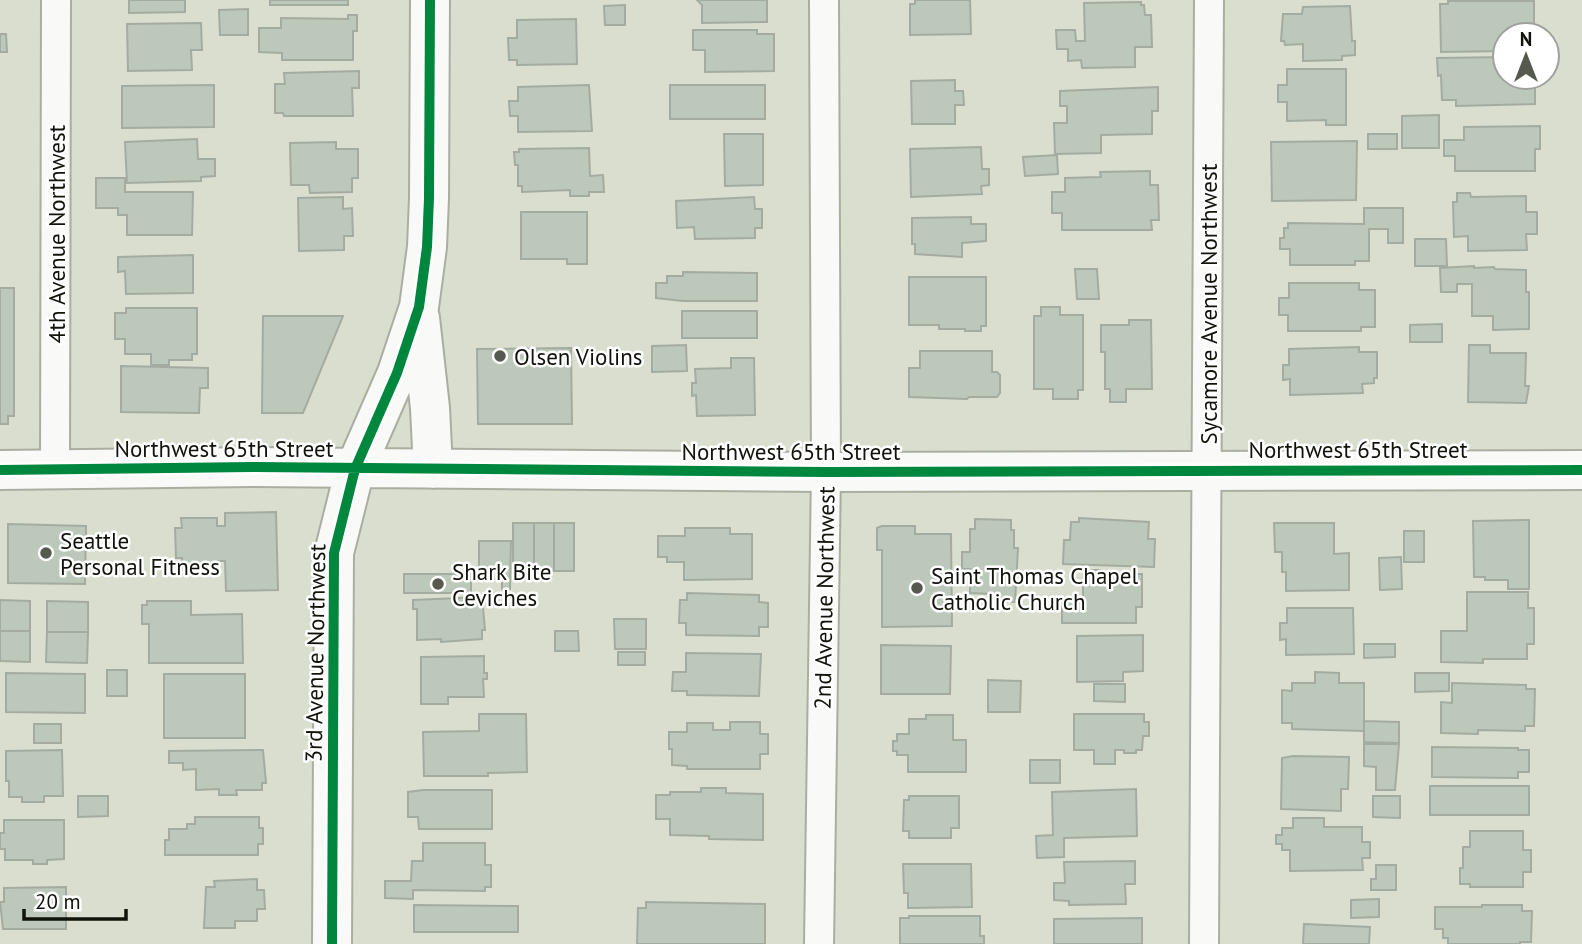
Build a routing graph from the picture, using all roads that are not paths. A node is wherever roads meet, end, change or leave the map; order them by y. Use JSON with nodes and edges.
{"nodes":[{"id":1,"x":55,"y":0,"type":"edge"},
{"id":2,"x":430,"y":0,"type":"edge"},
{"id":3,"x":824,"y":0,"type":"edge"},
{"id":4,"x":1209,"y":0,"type":"edge"},
{"id":5,"x":419,"y":307,"type":"junction"},
{"id":6,"x":55,"y":469,"type":"junction"},
{"id":7,"x":355,"y":469,"type":"junction"},
{"id":8,"x":433,"y":469,"type":"junction"},
{"id":9,"x":0,"y":470,"type":"edge"},
{"id":10,"x":1582,"y":470,"type":"edge"},
{"id":11,"x":1207,"y":471,"type":"junction"},
{"id":12,"x":826,"y":472,"type":"junction"},
{"id":13,"x":332,"y":944,"type":"edge"},
{"id":14,"x":819,"y":944,"type":"edge"},
{"id":15,"x":1204,"y":944,"type":"edge"}],
"edges":[{"from":1,"to":6,"type":"street","name":"4th Avenue Northwest"},
{"from":2,"to":5,"type":"street","name":"3rd Avenue Northwest"},
{"from":3,"to":12,"type":"street","name":"2nd Avenue Northwest"},
{"from":4,"to":11,"type":"street","name":"Sycamore Avenue Northwest"},
{"from":5,"to":7,"type":"street","name":"3rd Avenue Northwest"},
{"from":5,"to":8,"type":"street"},
{"from":6,"to":7,"type":"street","name":"Northwest 65th Street"},
{"from":6,"to":9,"type":"street","name":"Northwest 65th Street"},
{"from":7,"to":8,"type":"street","name":"Northwest 65th Street"},
{"from":7,"to":13,"type":"street","name":"3rd Avenue Northwest"},
{"from":8,"to":12,"type":"street","name":"Northwest 65th Street"},
{"from":10,"to":11,"type":"street","name":"Northwest 65th Street"},
{"from":11,"to":12,"type":"street","name":"Northwest 65th Street"},
{"from":11,"to":15,"type":"street","name":"Sycamore Avenue Northwest"},
{"from":12,"to":14,"type":"street","name":"2nd Avenue Northwest"}]}
